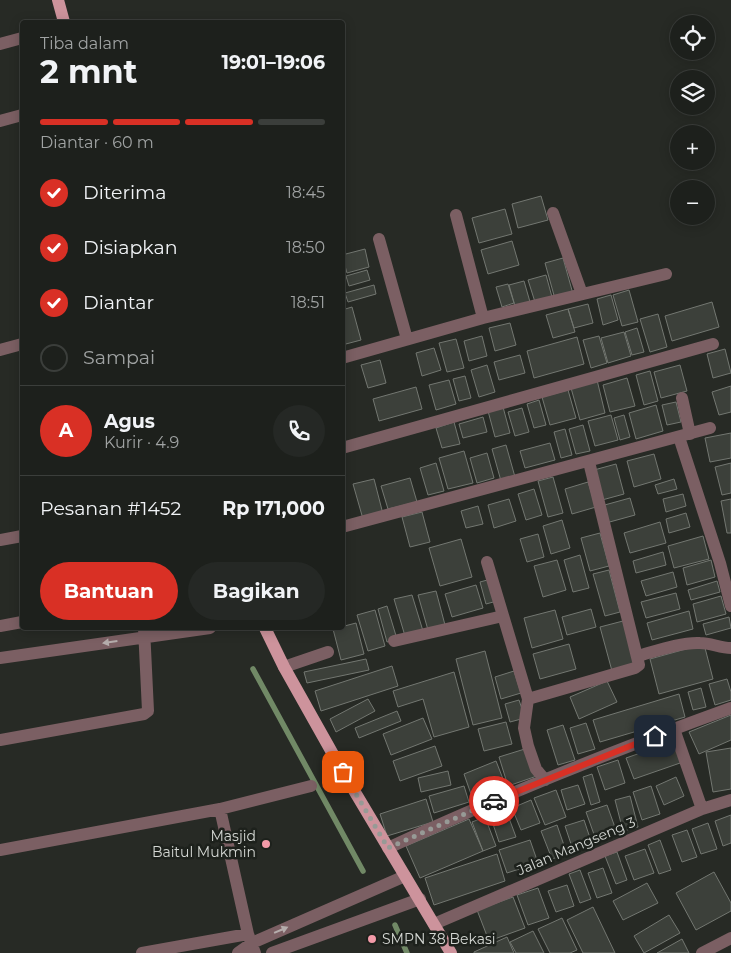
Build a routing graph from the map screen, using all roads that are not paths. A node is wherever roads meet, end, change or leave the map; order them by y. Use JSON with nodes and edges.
{"nodes":[{"id":1,"x":58,"y":0,"type":"edge"},
{"id":2,"x":63,"y":20,"type":"edge"},
{"id":3,"x":20,"y":39,"type":"edge"},
{"id":4,"x":0,"y":44,"type":"edge"},
{"id":5,"x":20,"y":116,"type":"edge"},
{"id":6,"x":0,"y":121,"type":"edge"},
{"id":7,"x":553,"y":213,"type":"dead end"},
{"id":8,"x":456,"y":215,"type":"dead end"},
{"id":9,"x":379,"y":239,"type":"dead end"},
{"id":10,"x":666,"y":274,"type":"dead end"},
{"id":11,"x":582,"y":294,"type":"junction"},
{"id":12,"x":483,"y":318,"type":"junction"},
{"id":13,"x":407,"y":339,"type":"junction"},
{"id":14,"x":713,"y":344,"type":"dead end"},
{"id":15,"x":20,"y":345,"type":"edge"},
{"id":16,"x":0,"y":350,"type":"edge"},
{"id":17,"x":345,"y":357,"type":"edge"},
{"id":18,"x":682,"y":398,"type":"dead end"},
{"id":19,"x":710,"y":428,"type":"dead end"},
{"id":20,"x":684,"y":435,"type":"junction"},
{"id":21,"x":345,"y":447,"type":"edge"},
{"id":22,"x":589,"y":462,"type":"junction"},
{"id":23,"x":345,"y":526,"type":"edge"},
{"id":24,"x":20,"y":536,"type":"edge"},
{"id":25,"x":0,"y":540,"type":"edge"},
{"id":26,"x":487,"y":562,"type":"dead end"},
{"id":27,"x":726,"y":562,"type":"edge"},
{"id":28,"x":731,"y":606,"type":"edge"},
{"id":29,"x":503,"y":616,"type":"junction"},
{"id":30,"x":20,"y":622,"type":"edge"},
{"id":31,"x":0,"y":626,"type":"edge"},
{"id":32,"x":178,"y":630,"type":"edge"},
{"id":33,"x":266,"y":630,"type":"edge"},
{"id":34,"x":145,"y":632,"type":"edge"},
{"id":35,"x":394,"y":641,"type":"dead end"},
{"id":36,"x":731,"y":648,"type":"edge"},
{"id":37,"x":328,"y":652,"type":"dead end"},
{"id":38,"x":638,"y":656,"type":"junction"},
{"id":39,"x":0,"y":658,"type":"edge"},
{"id":40,"x":284,"y":667,"type":"junction"},
{"id":41,"x":528,"y":699,"type":"junction"},
{"id":42,"x":731,"y":708,"type":"edge"},
{"id":43,"x":674,"y":729,"type":"junction"},
{"id":44,"x":0,"y":740,"type":"edge"},
{"id":45,"x":544,"y":780,"type":"junction"},
{"id":46,"x":311,"y":786,"type":"dead end"},
{"id":47,"x":731,"y":800,"type":"edge"},
{"id":48,"x":220,"y":809,"type":"junction"},
{"id":49,"x":702,"y":809,"type":"junction"},
{"id":50,"x":388,"y":848,"type":"junction"},
{"id":51,"x":0,"y":850,"type":"edge"},
{"id":52,"x":405,"y":876,"type":"junction"},
{"id":53,"x":420,"y":900,"type":"junction"},
{"id":54,"x":434,"y":924,"type":"junction"},
{"id":55,"x":731,"y":938,"type":"edge"},
{"id":56,"x":252,"y":943,"type":"edge"},
{"id":57,"x":142,"y":953,"type":"edge"},
{"id":58,"x":238,"y":953,"type":"edge"},
{"id":59,"x":272,"y":953,"type":"edge"},
{"id":60,"x":451,"y":953,"type":"edge"},
{"id":61,"x":702,"y":953,"type":"edge"}],
"edges":[{"from":1,"to":2,"type":"main road"},
{"from":3,"to":4,"type":"street"},
{"from":5,"to":6,"type":"street"},
{"from":7,"to":11,"type":"street"},
{"from":8,"to":12,"type":"street"},
{"from":9,"to":13,"type":"street"},
{"from":10,"to":11,"type":"street"},
{"from":11,"to":12,"type":"street"},
{"from":12,"to":13,"type":"street"},
{"from":13,"to":17,"type":"street"},
{"from":14,"to":21,"type":"street"},
{"from":15,"to":16,"type":"street"},
{"from":18,"to":20,"type":"street"},
{"from":19,"to":20,"type":"street"},
{"from":20,"to":22,"type":"street"},
{"from":20,"to":27,"type":"street"},
{"from":22,"to":23,"type":"street"},
{"from":22,"to":38,"type":"street"},
{"from":24,"to":25,"type":"street"},
{"from":26,"to":29,"type":"street"},
{"from":27,"to":28,"type":"street"},
{"from":29,"to":35,"type":"street"},
{"from":29,"to":41,"type":"street"},
{"from":30,"to":31,"type":"street"},
{"from":32,"to":34,"type":"street"},
{"from":33,"to":40,"type":"main road"},
{"from":34,"to":39,"type":"street","one_way":true},
{"from":34,"to":44,"type":"street"},
{"from":36,"to":38,"type":"street"},
{"from":37,"to":40,"type":"street"},
{"from":38,"to":41,"type":"street"},
{"from":40,"to":50,"type":"main road"},
{"from":41,"to":45,"type":"street"},
{"from":42,"to":43,"type":"street"},
{"from":43,"to":45,"type":"street"},
{"from":43,"to":49,"type":"street"},
{"from":45,"to":50,"type":"street"},
{"from":46,"to":48,"type":"street"},
{"from":47,"to":49,"type":"street","name":"Jalan Mangseng 3"},
{"from":48,"to":51,"type":"street"},
{"from":48,"to":56,"type":"street"},
{"from":49,"to":54,"type":"street","name":"Jalan Mangseng 3"},
{"from":50,"to":52,"type":"main road"},
{"from":52,"to":53,"type":"main road"},
{"from":56,"to":52,"type":"street","one_way":true},
{"from":53,"to":54,"type":"main road"},
{"from":53,"to":59,"type":"street"},
{"from":54,"to":60,"type":"main road"},
{"from":55,"to":61,"type":"street"},
{"from":56,"to":57,"type":"street"},
{"from":56,"to":58,"type":"street"}]}
